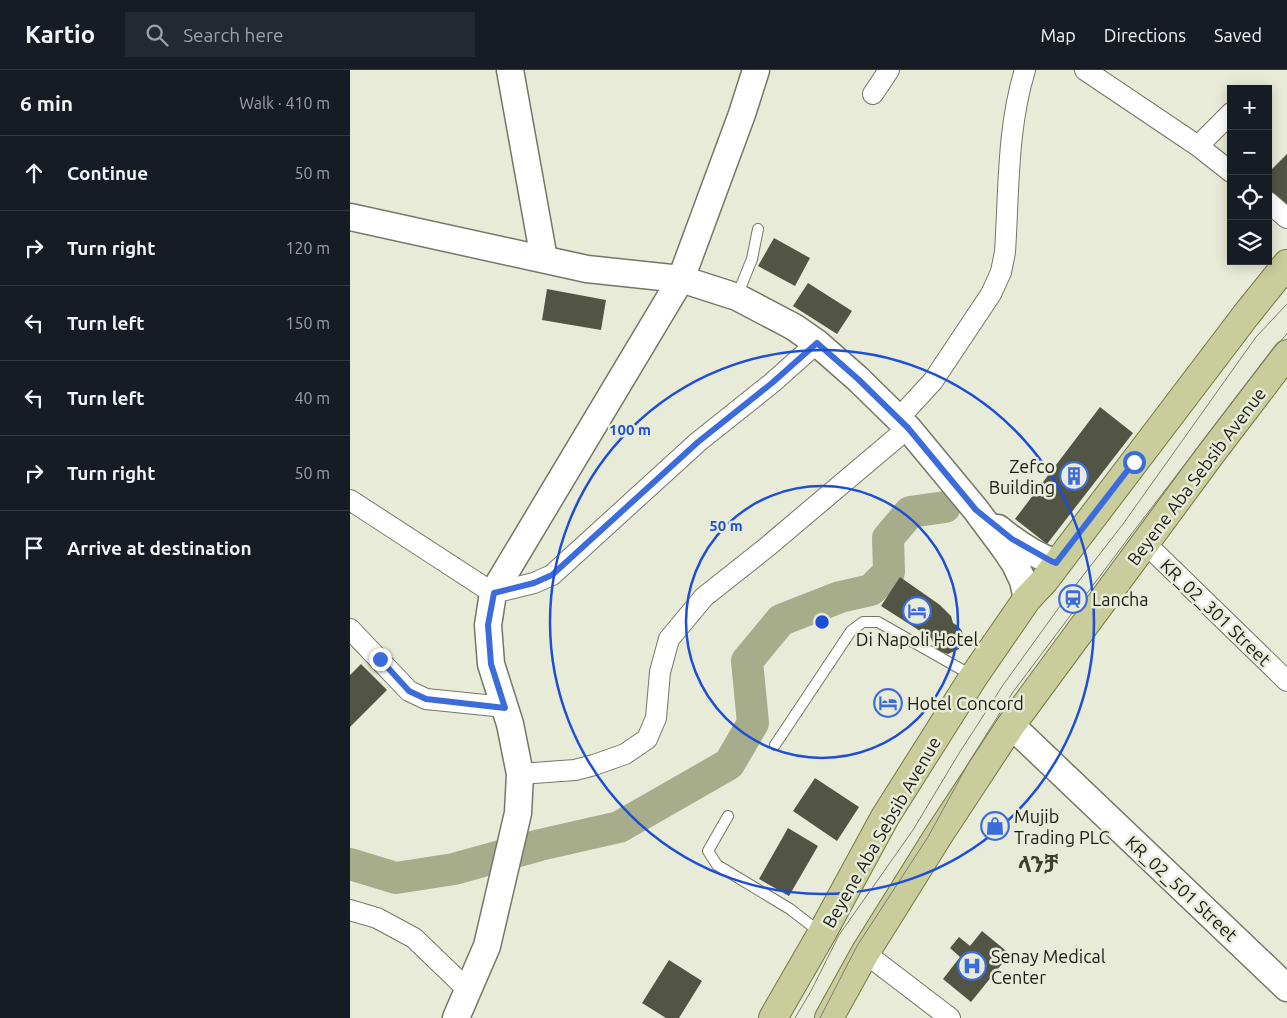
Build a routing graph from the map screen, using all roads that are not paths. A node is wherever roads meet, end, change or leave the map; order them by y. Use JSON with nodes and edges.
{"nodes":[{"id":1,"x":510,"y":70,"type":"edge"},
{"id":2,"x":756,"y":70,"type":"edge"},
{"id":3,"x":889,"y":70,"type":"edge"},
{"id":4,"x":1025,"y":70,"type":"edge"},
{"id":5,"x":1085,"y":70,"type":"edge"},
{"id":6,"x":873,"y":94,"type":"dead end"},
{"id":7,"x":1227,"y":117,"type":"edge"},
{"id":8,"x":1198,"y":146,"type":"junction"},
{"id":9,"x":1227,"y":169,"type":"edge"},
{"id":10,"x":1272,"y":205,"type":"edge"},
{"id":11,"x":350,"y":217,"type":"edge"},
{"id":12,"x":1287,"y":218,"type":"edge"},
{"id":13,"x":758,"y":230,"type":"dead end"},
{"id":14,"x":544,"y":259,"type":"junction"},
{"id":15,"x":1287,"y":264,"type":"edge"},
{"id":16,"x":681,"y":279,"type":"junction"},
{"id":17,"x":737,"y":297,"type":"junction"},
{"id":18,"x":817,"y":343,"type":"junction"},
{"id":19,"x":1286,"y":359,"type":"edge"},
{"id":20,"x":903,"y":423,"type":"junction"},
{"id":21,"x":350,"y":500,"type":"edge"},
{"id":22,"x":976,"y":510,"type":"junction"},
{"id":23,"x":1146,"y":544,"type":"junction"},
{"id":24,"x":1056,"y":563,"type":"junction"},
{"id":25,"x":494,"y":593,"type":"junction"},
{"id":26,"x":1027,"y":599,"type":"junction"},
{"id":27,"x":350,"y":629,"type":"edge"},
{"id":28,"x":974,"y":676,"type":"junction"},
{"id":29,"x":1287,"y":681,"type":"edge"},
{"id":30,"x":505,"y":708,"type":"junction"},
{"id":31,"x":1011,"y":725,"type":"junction"},
{"id":32,"x":775,"y":745,"type":"dead end"},
{"id":33,"x":520,"y":774,"type":"junction"},
{"id":34,"x":728,"y":816,"type":"dead end"},
{"id":35,"x":350,"y":910,"type":"edge"},
{"id":36,"x":822,"y":933,"type":"junction"},
{"id":37,"x":865,"y":953,"type":"junction"},
{"id":38,"x":1287,"y":988,"type":"edge"},
{"id":39,"x":467,"y":989,"type":"junction"},
{"id":40,"x":456,"y":1018,"type":"edge"},
{"id":41,"x":773,"y":1018,"type":"edge"},
{"id":42,"x":829,"y":1018,"type":"edge"},
{"id":43,"x":950,"y":1018,"type":"edge"}],
"edges":[{"from":1,"to":14,"type":"street"},
{"from":2,"to":16,"type":"street"},
{"from":3,"to":6,"type":"street"},
{"from":4,"to":20,"type":"street"},
{"from":5,"to":8,"type":"street"},
{"from":7,"to":8,"type":"street"},
{"from":8,"to":9,"type":"street"},
{"from":10,"to":12,"type":"street"},
{"from":11,"to":14,"type":"street"},
{"from":13,"to":17,"type":"lane"},
{"from":14,"to":16,"type":"street"},
{"from":15,"to":24,"type":"main road","name":"Beyene Aba Sebsib Avenue"},
{"from":16,"to":17,"type":"street"},
{"from":16,"to":25,"type":"street"},
{"from":17,"to":18,"type":"street"},
{"from":18,"to":20,"type":"street"},
{"from":18,"to":25,"type":"street"},
{"from":19,"to":23,"type":"main road","name":"Beyene Aba Sebsib Avenue"},
{"from":20,"to":22,"type":"street"},
{"from":20,"to":33,"type":"street"},
{"from":21,"to":25,"type":"street"},
{"from":22,"to":24,"type":"street"},
{"from":22,"to":26,"type":"street"},
{"from":23,"to":29,"type":"street","name":"KR_02_301 Street"},
{"from":23,"to":31,"type":"main road","name":"Beyene Aba Sebsib Avenue"},
{"from":24,"to":26,"type":"main road","name":"Beyene Aba Sebsib Avenue"},
{"from":25,"to":30,"type":"street"},
{"from":26,"to":28,"type":"main road","name":"Beyene Aba Sebsib Avenue"},
{"from":27,"to":30,"type":"street"},
{"from":28,"to":32,"type":"lane"},
{"from":28,"to":36,"type":"main road","name":"Beyene Aba Sebsib Avenue"},
{"from":30,"to":33,"type":"street"},
{"from":31,"to":37,"type":"main road","name":"Beyene Aba Sebsib Avenue"},
{"from":31,"to":38,"type":"street","name":"KR_02_501 Street"},
{"from":33,"to":39,"type":"street"},
{"from":34,"to":36,"type":"lane"},
{"from":35,"to":39,"type":"street"},
{"from":36,"to":41,"type":"main road","name":"Beyene Aba Sebsib Avenue"},
{"from":37,"to":42,"type":"main road","name":"Beyene Aba Sebsib Avenue"},
{"from":37,"to":43,"type":"street"},
{"from":39,"to":40,"type":"street"}]}
